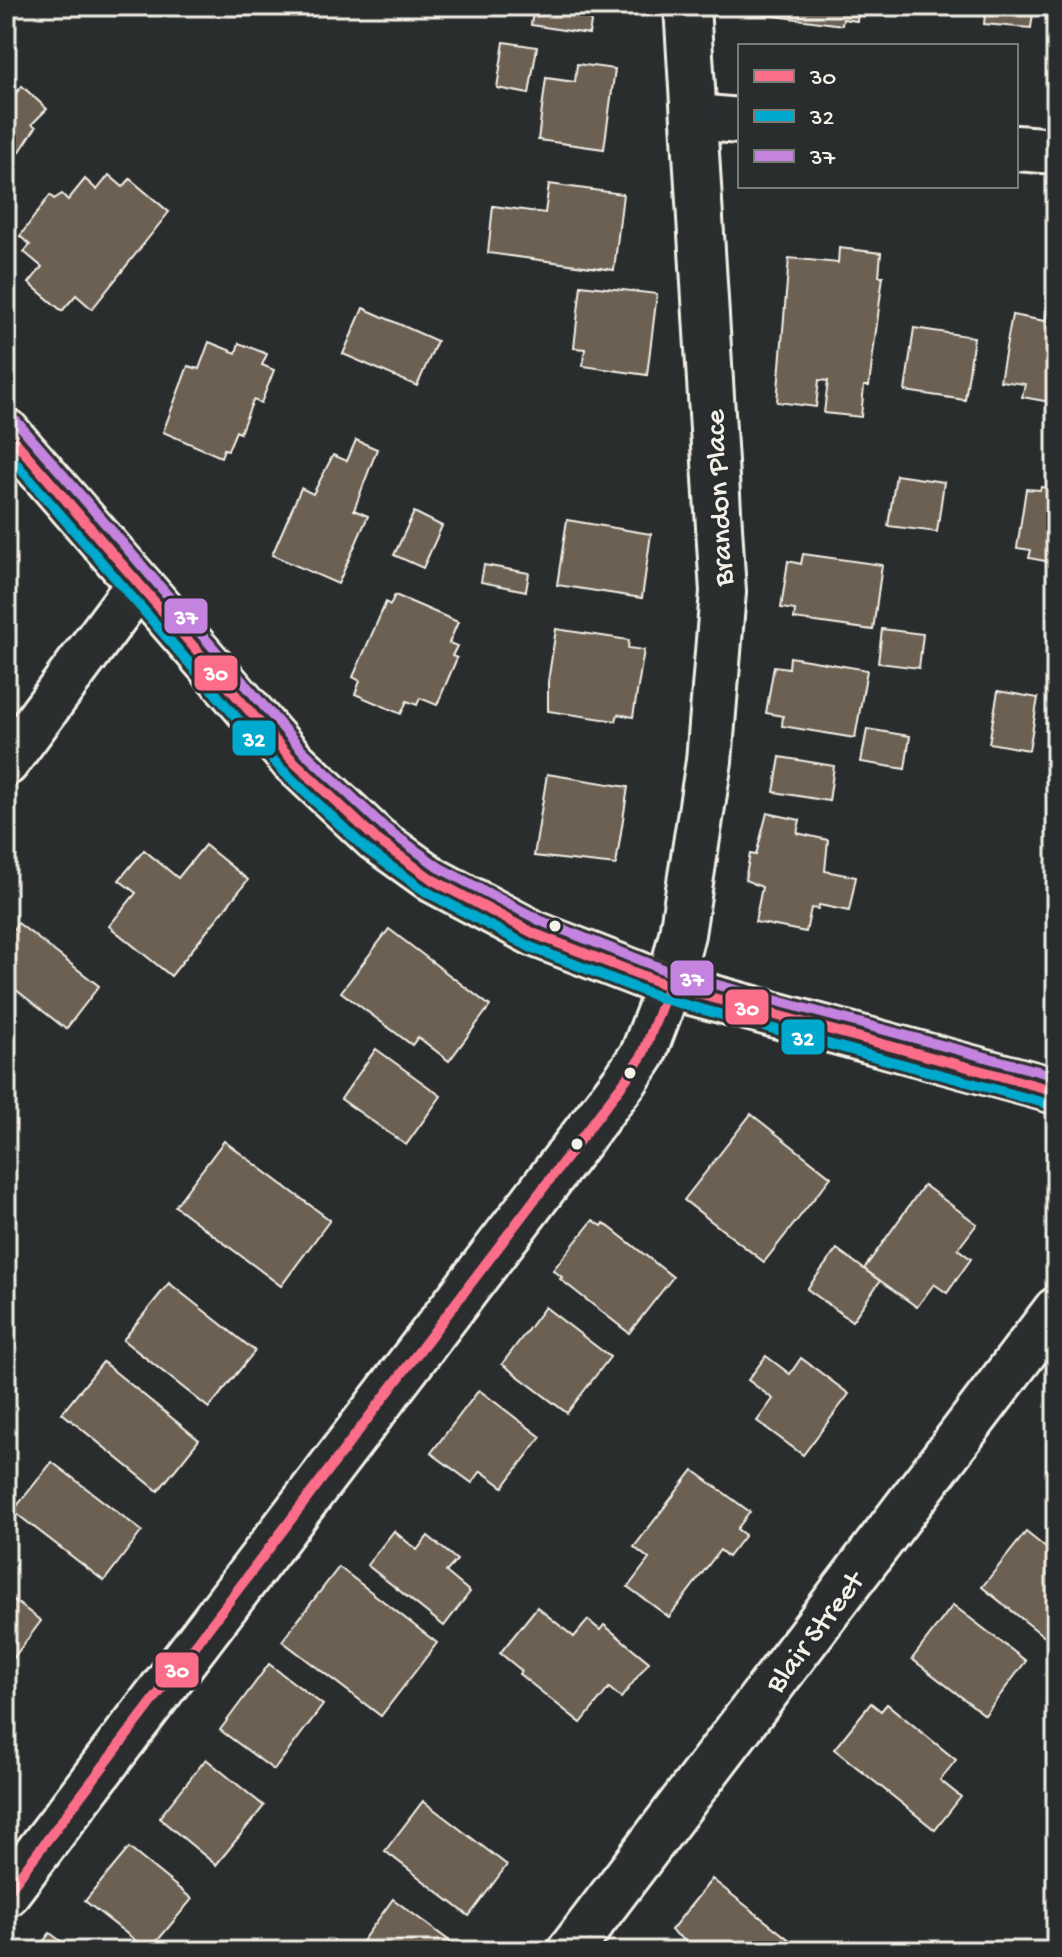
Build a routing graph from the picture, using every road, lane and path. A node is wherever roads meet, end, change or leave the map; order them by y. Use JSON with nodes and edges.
{"nodes":[{"id":1,"x":687,"y":6,"type":"edge"},
{"id":2,"x":696,"y":117,"type":"junction"},
{"id":3,"x":738,"y":121,"type":"edge"},
{"id":4,"x":1018,"y":148,"type":"edge"},
{"id":5,"x":1056,"y":151,"type":"edge"},
{"id":6,"x":6,"y":431,"type":"edge"},
{"id":7,"x":138,"y":585,"type":"junction"},
{"id":8,"x":6,"y":763,"type":"edge"},
{"id":9,"x":669,"y":986,"type":"junction"},
{"id":10,"x":1056,"y":1091,"type":"edge"},
{"id":11,"x":1056,"y":1310,"type":"edge"},
{"id":12,"x":6,"y":1894,"type":"edge"},
{"id":13,"x":572,"y":1951,"type":"edge"}],
"edges":[{"from":1,"to":2,"type":"street","name":"Brandon Place"},
{"from":2,"to":3,"type":"street"},
{"from":2,"to":9,"type":"street","name":"Brandon Place"},
{"from":4,"to":5,"type":"street"},
{"from":6,"to":7,"type":"main road"},
{"from":7,"to":8,"type":"street"},
{"from":7,"to":9,"type":"main road"},
{"from":9,"to":10,"type":"main road"},
{"from":9,"to":12,"type":"street","name":"Brandon Place"},
{"from":11,"to":13,"type":"street","name":"Blair Street"}]}
